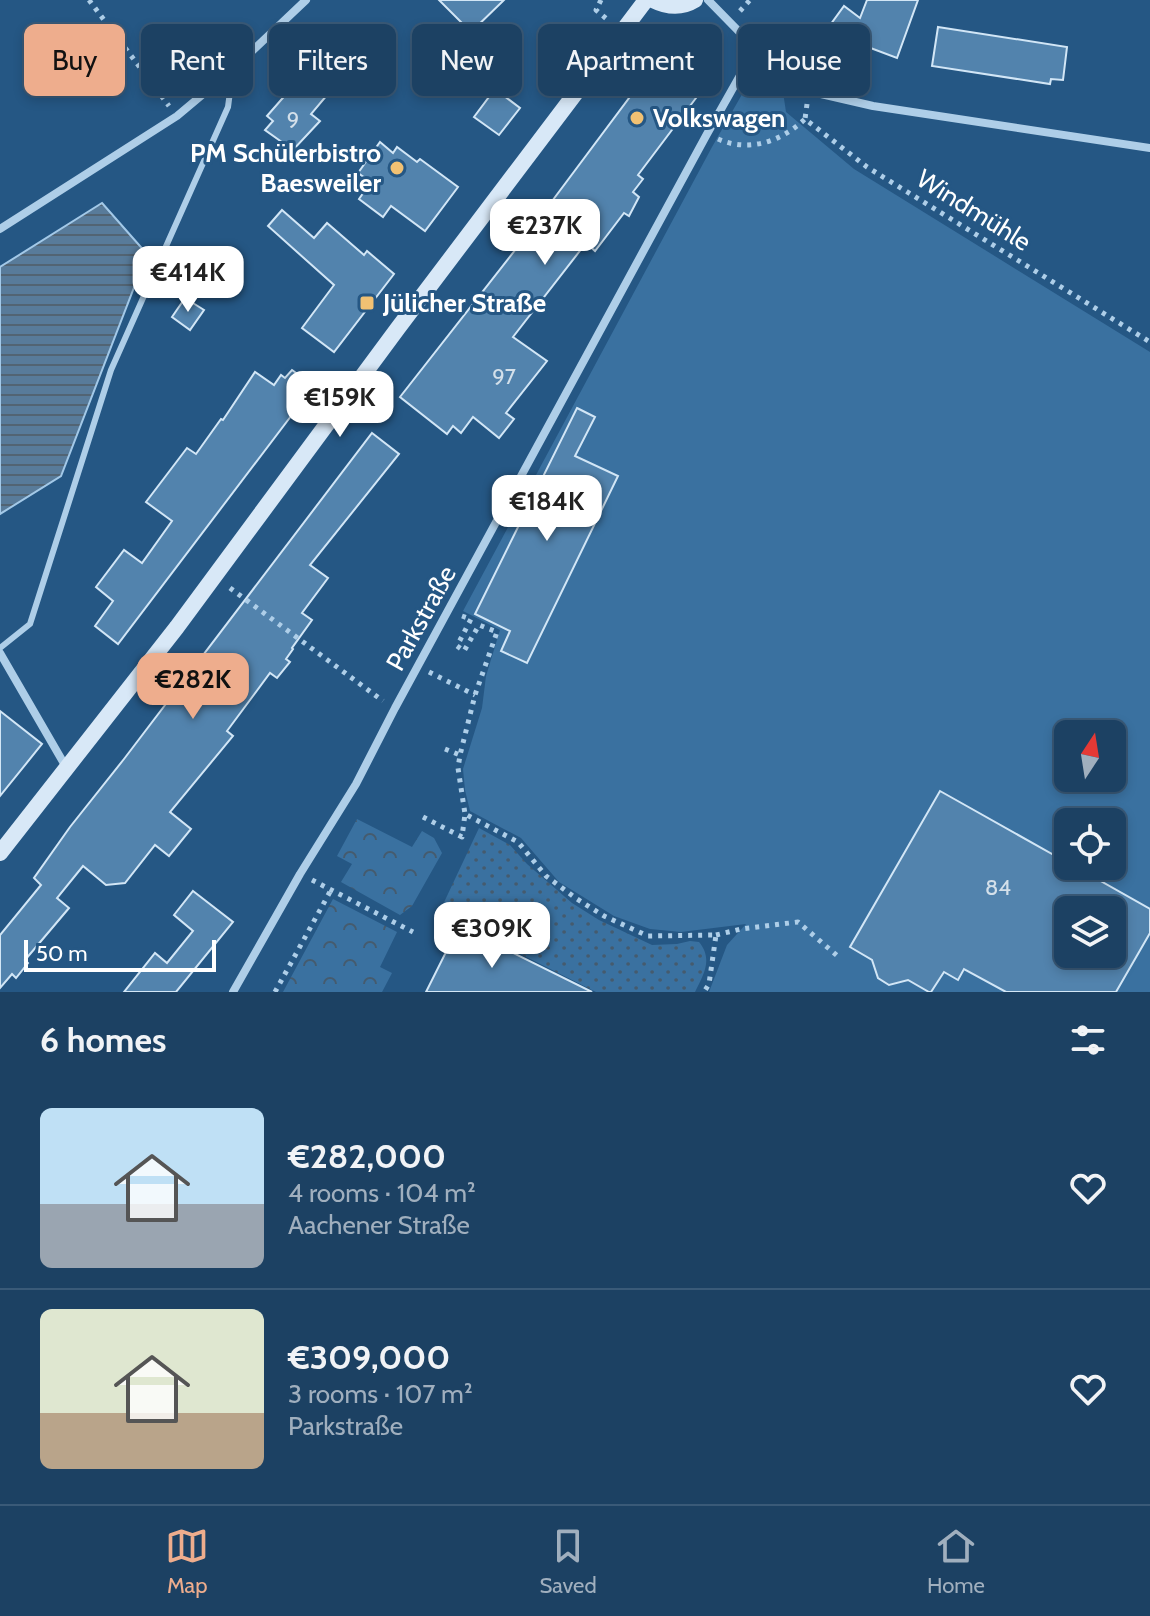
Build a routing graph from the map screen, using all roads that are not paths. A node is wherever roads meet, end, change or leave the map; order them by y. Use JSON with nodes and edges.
{"nodes":[{"id":1,"x":306,"y":0,"type":"edge"},
{"id":2,"x":646,"y":0,"type":"edge"},
{"id":3,"x":653,"y":0,"type":"edge"},
{"id":4,"x":695,"y":0,"type":"edge"},
{"id":5,"x":708,"y":0,"type":"edge"},
{"id":6,"x":738,"y":30,"type":"edge"},
{"id":7,"x":253,"y":50,"type":"edge"},
{"id":8,"x":738,"y":79,"type":"edge"},
{"id":9,"x":201,"y":96,"type":"edge"},
{"id":10,"x":229,"y":96,"type":"edge"},
{"id":11,"x":830,"y":96,"type":"edge"},
{"id":12,"x":1150,"y":148,"type":"edge"},
{"id":13,"x":0,"y":229,"type":"edge"},
{"id":14,"x":0,"y":650,"type":"edge"},
{"id":15,"x":66,"y":768,"type":"junction"},
{"id":16,"x":0,"y":853,"type":"edge"},
{"id":17,"x":233,"y":992,"type":"edge"}],
"edges":[{"from":1,"to":7,"type":"street"},
{"from":2,"to":15,"type":"main road"},
{"from":3,"to":4,"type":"main road"},
{"from":5,"to":6,"type":"street"},
{"from":8,"to":17,"type":"street","name":"Parkstraße"},
{"from":9,"to":13,"type":"street"},
{"from":10,"to":14,"type":"lane"},
{"from":11,"to":12,"type":"street"},
{"from":14,"to":15,"type":"street"},
{"from":15,"to":16,"type":"main road"}]}
